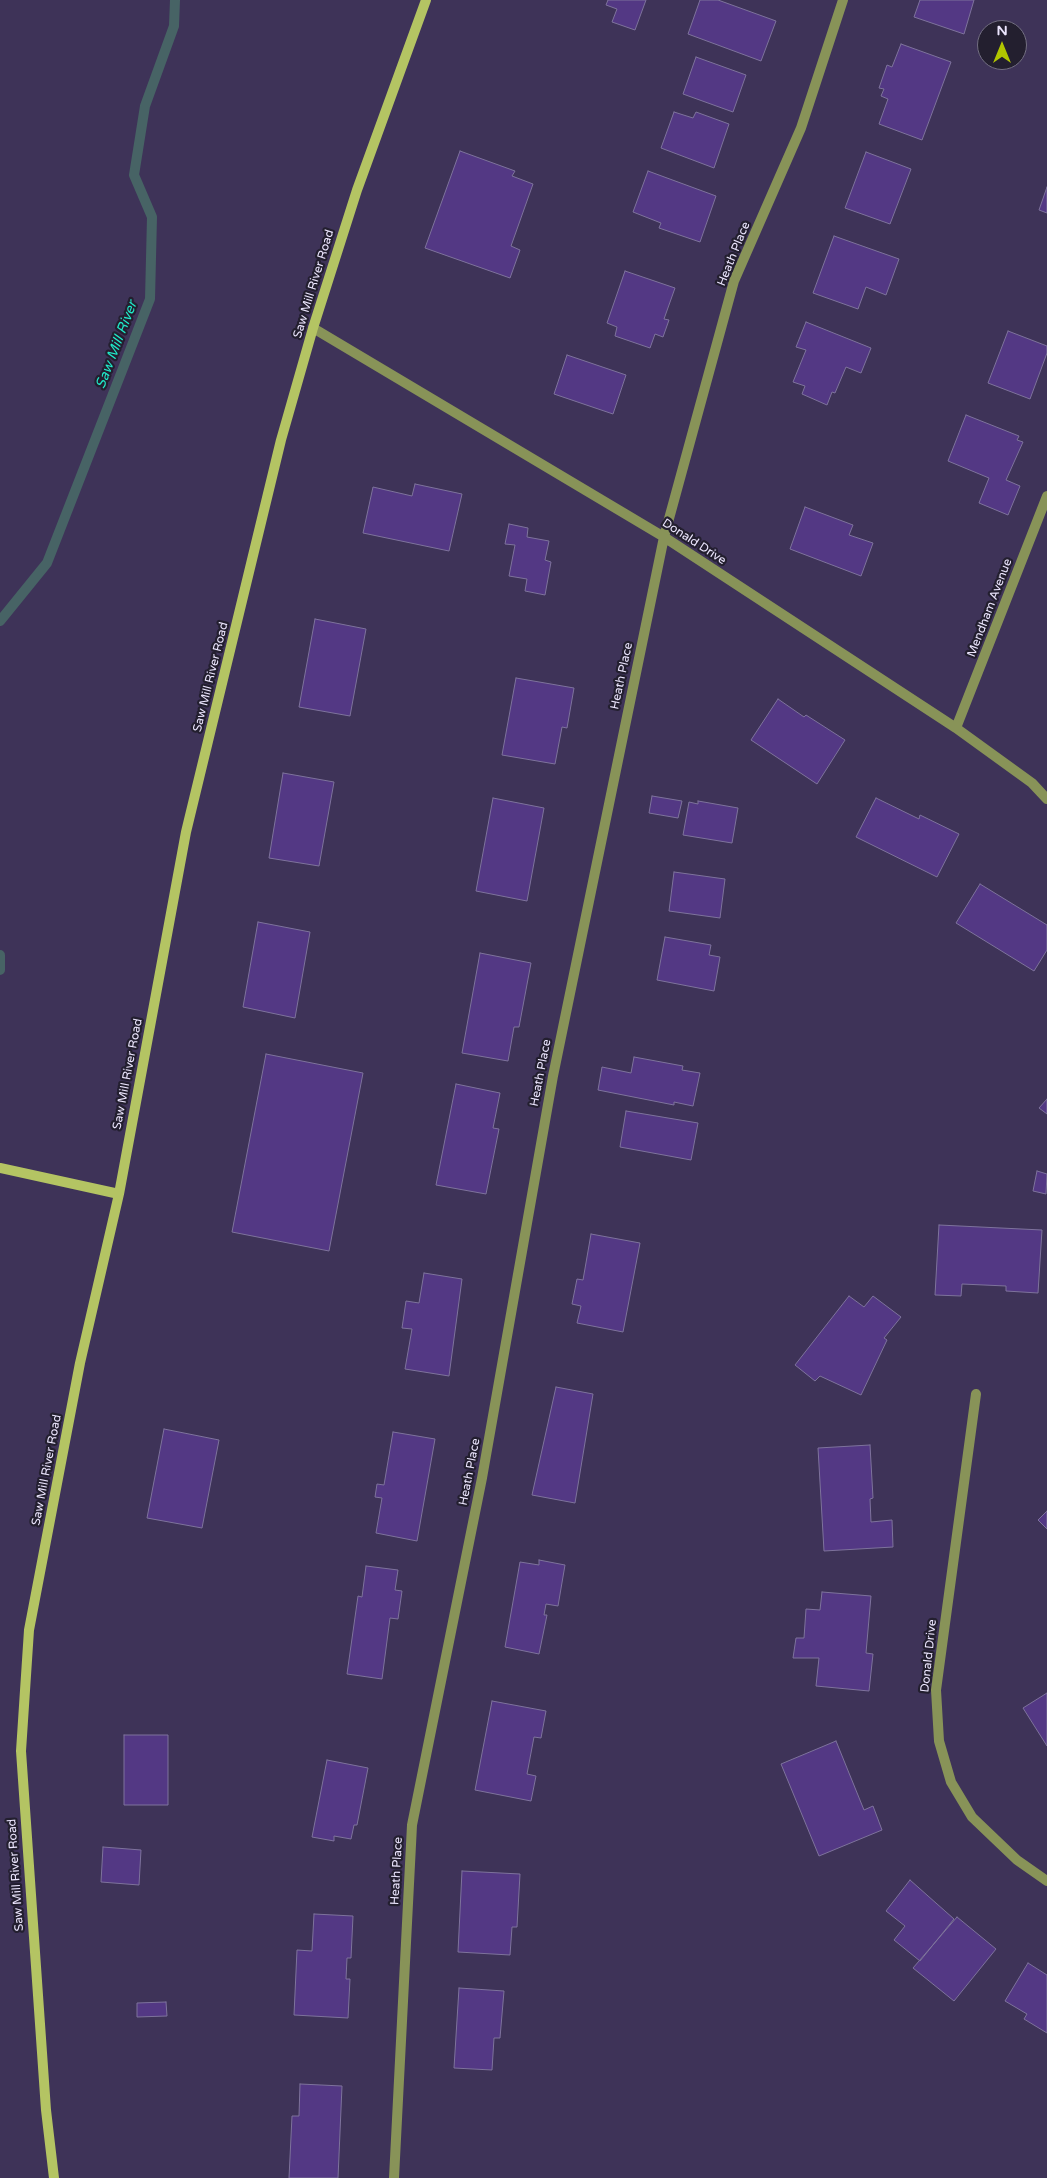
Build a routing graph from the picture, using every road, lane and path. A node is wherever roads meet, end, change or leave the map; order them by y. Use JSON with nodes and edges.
{"nodes":[{"id":1,"x":426,"y":0,"type":"edge"},
{"id":2,"x":843,"y":0,"type":"edge"},
{"id":3,"x":313,"y":328,"type":"junction"},
{"id":4,"x":1047,"y":496,"type":"edge"},
{"id":5,"x":664,"y":537,"type":"junction"},
{"id":6,"x":956,"y":728,"type":"junction"},
{"id":7,"x":1047,"y":799,"type":"edge"},
{"id":8,"x":0,"y":1168,"type":"edge"},
{"id":9,"x":119,"y":1194,"type":"junction"},
{"id":10,"x":976,"y":1394,"type":"dead end"},
{"id":11,"x":1047,"y":1881,"type":"edge"},
{"id":12,"x":54,"y":2178,"type":"edge"},
{"id":13,"x":394,"y":2178,"type":"edge"}],
"edges":[{"from":1,"to":3,"type":"main road","name":"Saw Mill River Road"},
{"from":2,"to":5,"type":"street","name":"Heath Place"},
{"from":3,"to":5,"type":"street","name":"Donald Drive"},
{"from":3,"to":9,"type":"main road","name":"Saw Mill River Road"},
{"from":4,"to":6,"type":"street","name":"Mendham Avenue"},
{"from":5,"to":6,"type":"street","name":"Donald Drive"},
{"from":5,"to":13,"type":"street","name":"Heath Place"},
{"from":6,"to":7,"type":"street","name":"Donald Drive"},
{"from":8,"to":9,"type":"main road"},
{"from":9,"to":12,"type":"main road","name":"Saw Mill River Road"},
{"from":10,"to":11,"type":"street","name":"Donald Drive"}]}
